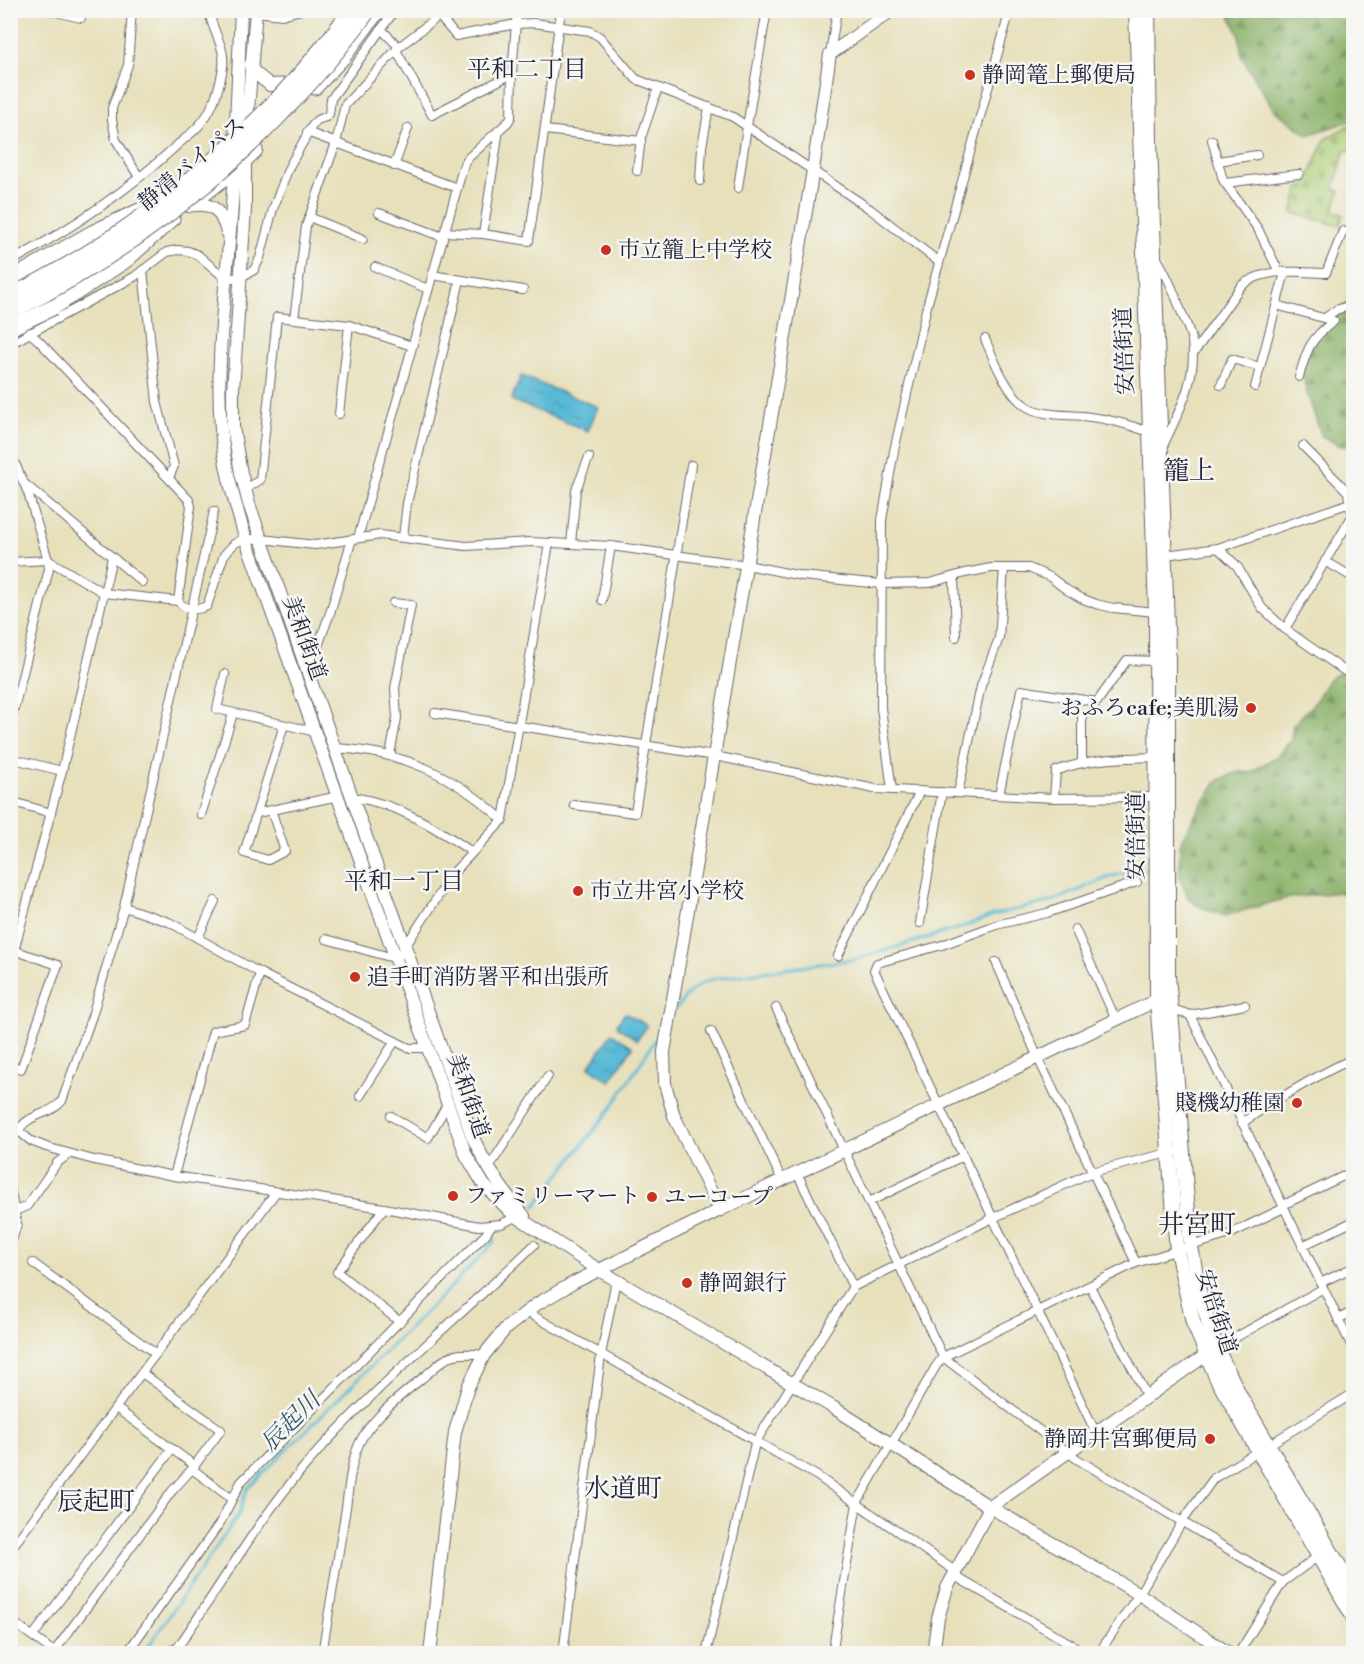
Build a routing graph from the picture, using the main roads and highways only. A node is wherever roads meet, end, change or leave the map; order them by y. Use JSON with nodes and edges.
{"nodes":[{"id":1,"x":351,"y":10,"type":"edge"},
{"id":2,"x":357,"y":10,"type":"edge"},
{"id":3,"x":369,"y":10,"type":"edge"},
{"id":4,"x":1136,"y":10,"type":"edge"},
{"id":5,"x":1148,"y":10,"type":"edge"},
{"id":6,"x":381,"y":21,"type":"edge"},
{"id":7,"x":10,"y":280,"type":"edge"},
{"id":8,"x":10,"y":296,"type":"edge"},
{"id":9,"x":10,"y":314,"type":"edge"},
{"id":10,"x":10,"y":328,"type":"edge"},
{"id":11,"x":1163,"y":797,"type":"junction"},
{"id":12,"x":1211,"y":1351,"type":"junction"},
{"id":13,"x":1263,"y":1449,"type":"junction"},
{"id":14,"x":1353,"y":1592,"type":"edge"},
{"id":15,"x":1353,"y":1618,"type":"edge"}],
"edges":[{"from":1,"to":8,"type":"highway","name":"静清バイパス","bridge":true},
{"from":2,"to":7,"type":"highway"},
{"from":3,"to":9,"type":"highway","name":"静清バイパス","bridge":true},
{"from":4,"to":11,"type":"main road","name":"安倍街道"},
{"from":5,"to":11,"type":"main road","name":"安倍街道"},
{"from":6,"to":10,"type":"highway","bridge":true},
{"from":11,"to":12,"type":"main road","name":"安倍街道"},
{"from":11,"to":12,"type":"main road","name":"安倍街道"},
{"from":12,"to":13,"type":"main road","name":"安倍街道"},
{"from":13,"to":14,"type":"main road","name":"安倍街道"},
{"from":13,"to":15,"type":"main road","name":"安倍街道"}]}
